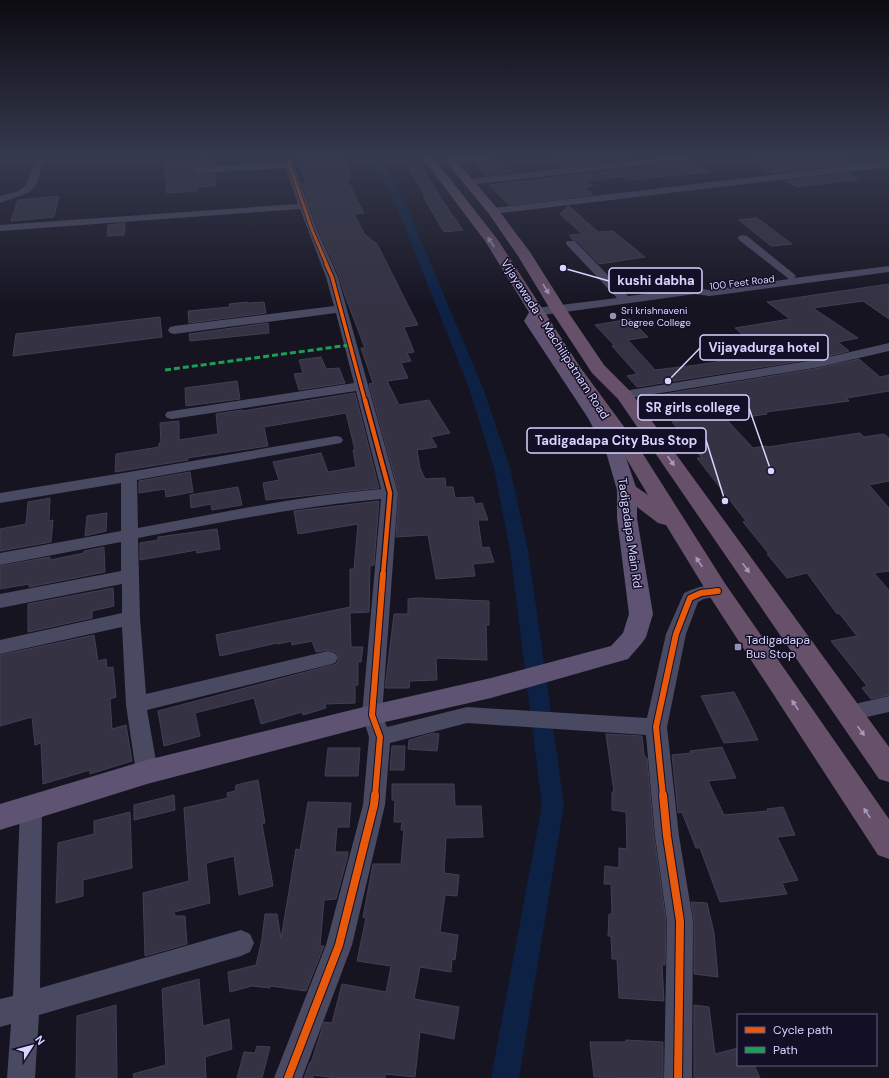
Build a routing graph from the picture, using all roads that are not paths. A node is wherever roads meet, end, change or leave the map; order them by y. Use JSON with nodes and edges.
{"nodes":[{"id":1,"x":286,"y":207,"type":"edge"},
{"id":2,"x":305,"y":207,"type":"edge"},
{"id":3,"x":466,"y":207,"type":"edge"},
{"id":4,"x":490,"y":207,"type":"edge"},
{"id":5,"x":524,"y":207,"type":"edge"},
{"id":6,"x":493,"y":211,"type":"junction"},
{"id":7,"x":0,"y":228,"type":"edge"},
{"id":8,"x":742,"y":238,"type":"dead end"},
{"id":9,"x":572,"y":242,"type":"dead end"},
{"id":10,"x":889,"y":262,"type":"edge"},
{"id":11,"x":530,"y":263,"type":"junction"},
{"id":12,"x":506,"y":264,"type":"junction"},
{"id":13,"x":889,"y":269,"type":"edge"},
{"id":14,"x":790,"y":276,"type":"junction"},
{"id":15,"x":695,"y":291,"type":"junction"},
{"id":16,"x":626,"y":301,"type":"junction"},
{"id":17,"x":340,"y":309,"type":"junction"},
{"id":18,"x":558,"y":309,"type":"junction"},
{"id":19,"x":536,"y":312,"type":"junction"},
{"id":20,"x":174,"y":330,"type":"dead end"},
{"id":21,"x":889,"y":347,"type":"edge"},
{"id":22,"x":361,"y":386,"type":"junction"},
{"id":23,"x":624,"y":395,"type":"junction"},
{"id":24,"x":172,"y":415,"type":"dead end"},
{"id":25,"x":336,"y":440,"type":"dead end"},
{"id":26,"x":129,"y":477,"type":"junction"},
{"id":27,"x":627,"y":490,"type":"junction"},
{"id":28,"x":390,"y":493,"type":"junction"},
{"id":29,"x":0,"y":498,"type":"edge"},
{"id":30,"x":130,"y":536,"type":"junction"},
{"id":31,"x":683,"y":536,"type":"junction"},
{"id":32,"x":0,"y":559,"type":"edge"},
{"id":33,"x":130,"y":576,"type":"junction"},
{"id":34,"x":718,"y":590,"type":"junction"},
{"id":35,"x":0,"y":601,"type":"edge"},
{"id":36,"x":131,"y":618,"type":"junction"},
{"id":37,"x":0,"y":647,"type":"edge"},
{"id":38,"x":328,"y":658,"type":"dead end"},
{"id":39,"x":889,"y":704,"type":"edge"},
{"id":40,"x":136,"y":705,"type":"junction"},
{"id":41,"x":849,"y":713,"type":"junction"},
{"id":42,"x":376,"y":726,"type":"junction"},
{"id":43,"x":656,"y":727,"type":"junction"},
{"id":44,"x":889,"y":770,"type":"edge"},
{"id":45,"x":147,"y":772,"type":"junction"},
{"id":46,"x":31,"y":807,"type":"junction"},
{"id":47,"x":0,"y":817,"type":"edge"},
{"id":48,"x":889,"y":845,"type":"edge"},
{"id":49,"x":241,"y":943,"type":"dead end"},
{"id":50,"x":26,"y":1006,"type":"junction"},
{"id":51,"x":0,"y":1013,"type":"edge"},
{"id":52,"x":21,"y":1078,"type":"edge"},
{"id":53,"x":288,"y":1078,"type":"edge"},
{"id":54,"x":678,"y":1078,"type":"edge"}],
"edges":[{"from":1,"to":7,"type":"street"},
{"from":2,"to":17,"type":"street"},
{"from":12,"to":3,"type":"highway","name":"Vijayawada - Machilipatnam Road","one_way":true},
{"from":4,"to":6,"type":"highway","name":"Vijayawada - Machilipatnam Road"},
{"from":5,"to":6,"type":"street"},
{"from":6,"to":11,"type":"highway","name":"Vijayawada - Machilipatnam Road"},
{"from":8,"to":14,"type":"street"},
{"from":9,"to":16,"type":"street"},
{"from":10,"to":14,"type":"street","name":"100 Feet Road"},
{"from":11,"to":12,"type":"highway"},
{"from":11,"to":18,"type":"highway","name":"Vijayawada - Machilipatnam Road","one_way":true},
{"from":12,"to":19,"type":"highway","name":"Vijayawada - Machilipatnam Road"},
{"from":13,"to":15,"type":"street","name":"100 Feet Road"},
{"from":14,"to":15,"type":"street","name":"100 Feet Road"},
{"from":15,"to":16,"type":"street"},
{"from":16,"to":18,"type":"street"},
{"from":17,"to":20,"type":"street"},
{"from":17,"to":22,"type":"street"},
{"from":18,"to":19,"type":"street"},
{"from":18,"to":23,"type":"highway","name":"Vijayawada - Machilipatnam Road"},
{"from":19,"to":27,"type":"main road","name":"Tadigadapa Main Rd"},
{"from":19,"to":31,"type":"highway","name":"Vijayawada - Machilipatnam Road"},
{"from":21,"to":23,"type":"street"},
{"from":22,"to":24,"type":"street"},
{"from":22,"to":28,"type":"street"},
{"from":23,"to":41,"type":"highway","name":"Vijayawada - Machilipatnam Road","one_way":true},
{"from":25,"to":26,"type":"street"},
{"from":26,"to":29,"type":"street"},
{"from":26,"to":30,"type":"street"},
{"from":27,"to":31,"type":"highway"},
{"from":27,"to":42,"type":"main road","name":"Tadigadapa Main Rd"},
{"from":28,"to":30,"type":"street"},
{"from":28,"to":42,"type":"street"},
{"from":30,"to":32,"type":"street"},
{"from":30,"to":33,"type":"street"},
{"from":34,"to":31,"type":"highway","name":"Vijayawada - Machilipatnam Road","one_way":true},
{"from":33,"to":35,"type":"street"},
{"from":33,"to":36,"type":"street"},
{"from":34,"to":43,"type":"street"},
{"from":48,"to":34,"type":"highway","name":"Vijayawada - Machilipatnam Road","one_way":true},
{"from":36,"to":37,"type":"street"},
{"from":36,"to":40,"type":"street"},
{"from":38,"to":40,"type":"street"},
{"from":39,"to":41,"type":"street"},
{"from":40,"to":45,"type":"street"},
{"from":41,"to":44,"type":"highway","name":"Vijayawada - Machilipatnam Road","one_way":true},
{"from":42,"to":43,"type":"street"},
{"from":42,"to":45,"type":"main road"},
{"from":42,"to":53,"type":"street"},
{"from":43,"to":54,"type":"street"},
{"from":45,"to":46,"type":"main road"},
{"from":46,"to":47,"type":"main road"},
{"from":46,"to":50,"type":"street"},
{"from":49,"to":50,"type":"street"},
{"from":50,"to":51,"type":"street"},
{"from":50,"to":52,"type":"street"}]}
